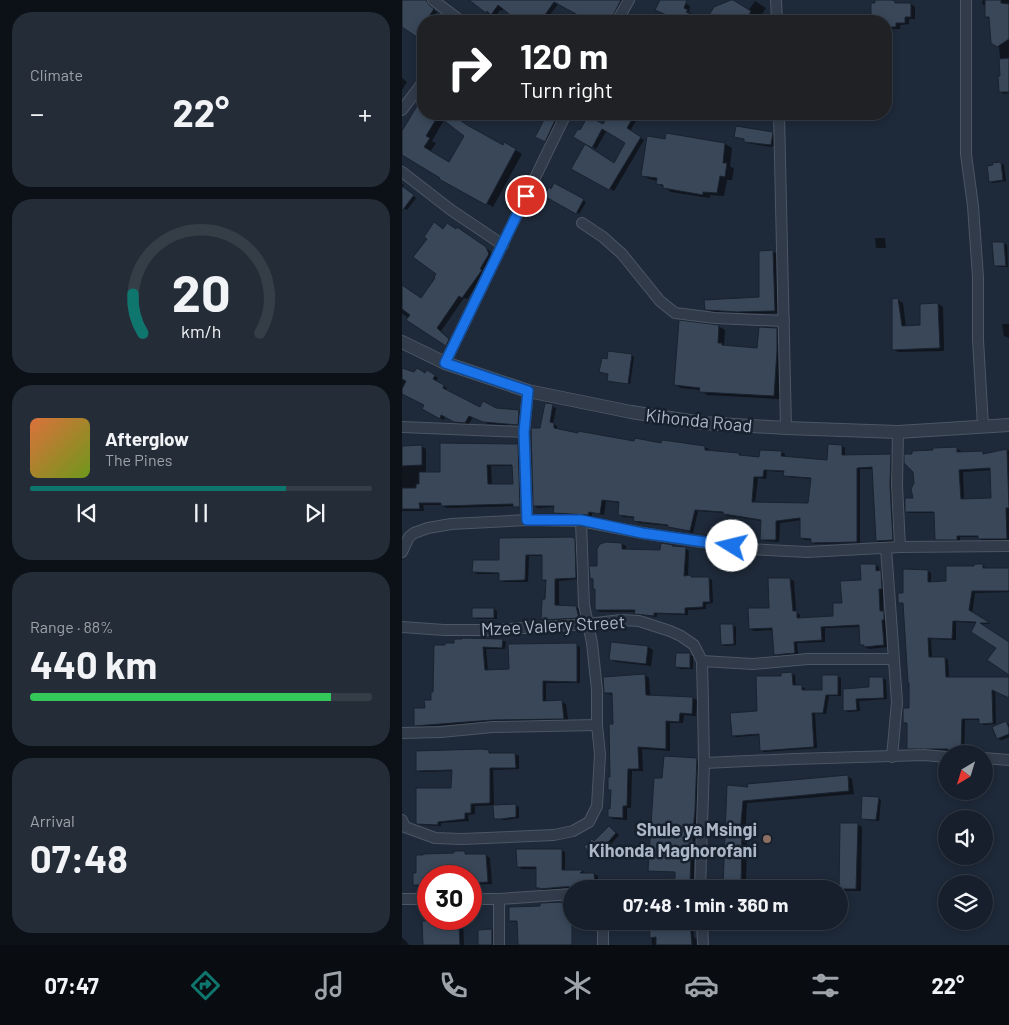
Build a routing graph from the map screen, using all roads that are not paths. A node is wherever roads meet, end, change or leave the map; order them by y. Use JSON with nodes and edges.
{"nodes":[{"id":1,"x":433,"y":0,"type":"edge"},
{"id":2,"x":629,"y":0,"type":"edge"},
{"id":3,"x":776,"y":0,"type":"edge"},
{"id":4,"x":966,"y":0,"type":"edge"},
{"id":5,"x":453,"y":15,"type":"edge"},
{"id":6,"x":620,"y":15,"type":"edge"},
{"id":7,"x":777,"y":15,"type":"edge"},
{"id":8,"x":417,"y":90,"type":"edge"},
{"id":9,"x":402,"y":110,"type":"edge"},
{"id":10,"x":563,"y":120,"type":"edge"},
{"id":11,"x":779,"y":120,"type":"edge"},
{"id":12,"x":402,"y":172,"type":"edge"},
{"id":13,"x":582,"y":223,"type":"dead end"},
{"id":14,"x":502,"y":245,"type":"junction"},
{"id":15,"x":784,"y":321,"type":"junction"},
{"id":16,"x":402,"y":342,"type":"edge"},
{"id":17,"x":445,"y":363,"type":"junction"},
{"id":18,"x":528,"y":391,"type":"junction"},
{"id":19,"x":1008,"y":425,"type":"edge"},
{"id":20,"x":983,"y":426,"type":"junction"},
{"id":21,"x":402,"y":427,"type":"edge"},
{"id":22,"x":786,"y":428,"type":"junction"},
{"id":23,"x":524,"y":432,"type":"junction"},
{"id":24,"x":898,"y":432,"type":"junction"},
{"id":25,"x":527,"y":520,"type":"junction"},
{"id":26,"x":581,"y":520,"type":"junction"},
{"id":27,"x":900,"y":546,"type":"junction"},
{"id":28,"x":1008,"y":546,"type":"edge"},
{"id":29,"x":886,"y":548,"type":"junction"},
{"id":30,"x":402,"y":552,"type":"edge"},
{"id":31,"x":588,"y":624,"type":"junction"},
{"id":32,"x":402,"y":627,"type":"edge"},
{"id":33,"x":893,"y":659,"type":"junction"},
{"id":34,"x":702,"y":661,"type":"junction"},
{"id":35,"x":597,"y":725,"type":"junction"},
{"id":36,"x":402,"y":733,"type":"edge"},
{"id":37,"x":892,"y":757,"type":"junction"},
{"id":38,"x":938,"y":757,"type":"edge"},
{"id":39,"x":993,"y":759,"type":"edge"},
{"id":40,"x":1008,"y":760,"type":"edge"},
{"id":41,"x":704,"y":763,"type":"junction"},
{"id":42,"x":402,"y":820,"type":"edge"},
{"id":43,"x":697,"y":880,"type":"edge"},
{"id":44,"x":563,"y":895,"type":"edge"},
{"id":45,"x":402,"y":899,"type":"edge"},
{"id":46,"x":417,"y":899,"type":"edge"},
{"id":47,"x":482,"y":900,"type":"edge"},
{"id":48,"x":499,"y":900,"type":"junction"},
{"id":49,"x":603,"y":930,"type":"edge"},
{"id":50,"x":702,"y":930,"type":"edge"},
{"id":51,"x":499,"y":945,"type":"edge"},
{"id":52,"x":603,"y":945,"type":"edge"},
{"id":53,"x":703,"y":945,"type":"edge"}],
"edges":[{"from":1,"to":5,"type":"street"},
{"from":2,"to":6,"type":"street"},
{"from":3,"to":7,"type":"street"},
{"from":4,"to":20,"type":"street"},
{"from":8,"to":9,"type":"street"},
{"from":10,"to":14,"type":"street"},
{"from":11,"to":15,"type":"street"},
{"from":12,"to":14,"type":"street"},
{"from":13,"to":15,"type":"street"},
{"from":14,"to":17,"type":"street"},
{"from":15,"to":22,"type":"street"},
{"from":16,"to":17,"type":"street","name":"Kihonda Road"},
{"from":17,"to":18,"type":"street","name":"Kihonda Road"},
{"from":18,"to":22,"type":"street","name":"Kihonda Road"},
{"from":18,"to":23,"type":"street"},
{"from":19,"to":20,"type":"street","name":"Kihonda Road"},
{"from":20,"to":24,"type":"street","name":"Kihonda Road"},
{"from":21,"to":23,"type":"street"},
{"from":22,"to":24,"type":"street","name":"Kihonda Road"},
{"from":23,"to":25,"type":"street"},
{"from":24,"to":27,"type":"street"},
{"from":25,"to":26,"type":"street"},
{"from":25,"to":30,"type":"street"},
{"from":26,"to":29,"type":"street"},
{"from":26,"to":31,"type":"street"},
{"from":27,"to":28,"type":"street"},
{"from":27,"to":29,"type":"street"},
{"from":29,"to":33,"type":"street"},
{"from":31,"to":32,"type":"street","name":"Mzee Valery Street"},
{"from":31,"to":34,"type":"street","name":"Mzee Valery Street"},
{"from":31,"to":35,"type":"street"},
{"from":33,"to":34,"type":"street"},
{"from":33,"to":37,"type":"street"},
{"from":34,"to":41,"type":"street"},
{"from":35,"to":36,"type":"street"},
{"from":35,"to":42,"type":"street"},
{"from":37,"to":38,"type":"street"},
{"from":37,"to":41,"type":"street"},
{"from":39,"to":40,"type":"street"},
{"from":41,"to":43,"type":"street"},
{"from":44,"to":48,"type":"street"},
{"from":45,"to":46,"type":"street"},
{"from":47,"to":48,"type":"street"},
{"from":48,"to":51,"type":"street"},
{"from":49,"to":52,"type":"street"},
{"from":50,"to":53,"type":"street"}]}
